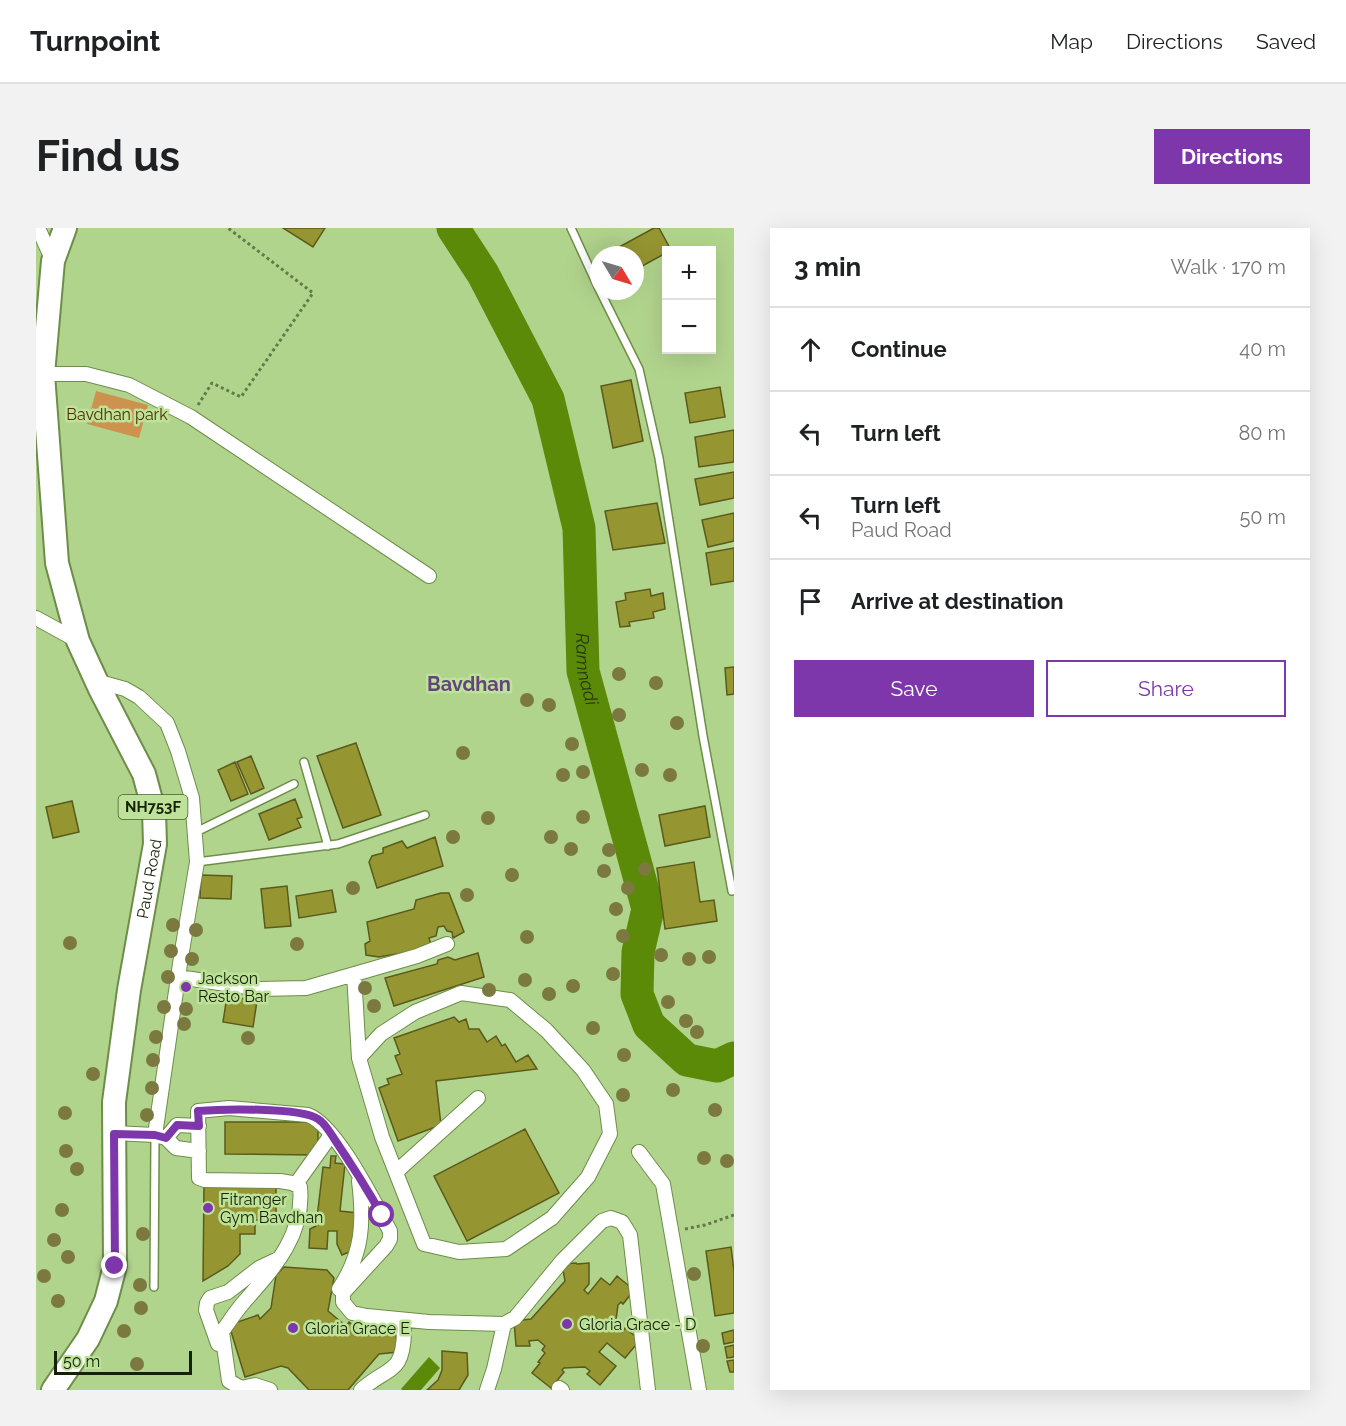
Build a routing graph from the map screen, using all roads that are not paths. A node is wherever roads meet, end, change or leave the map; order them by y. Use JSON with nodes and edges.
{"nodes":[{"id":1,"x":65,"y":228,"type":"edge"},
{"id":2,"x":571,"y":228,"type":"edge"},
{"id":3,"x":43,"y":244,"type":"edge"},
{"id":4,"x":590,"y":270,"type":"edge"},
{"id":5,"x":604,"y":300,"type":"edge"},
{"id":6,"x":43,"y":375,"type":"junction"},
{"id":7,"x":429,"y":576,"type":"dead end"},
{"id":8,"x":36,"y":618,"type":"edge"},
{"id":9,"x":78,"y":641,"type":"junction"},
{"id":10,"x":96,"y":681,"type":"junction"},
{"id":11,"x":304,"y":762,"type":"dead end"},
{"id":12,"x":294,"y":784,"type":"dead end"},
{"id":13,"x":425,"y":815,"type":"dead end"},
{"id":14,"x":194,"y":833,"type":"junction"},
{"id":15,"x":328,"y":846,"type":"junction"},
{"id":16,"x":196,"y":862,"type":"junction"},
{"id":17,"x":734,"y":890,"type":"edge"},
{"id":18,"x":447,"y":944,"type":"dead end"},
{"id":19,"x":354,"y":974,"type":"junction"},
{"id":20,"x":178,"y":977,"type":"junction"},
{"id":21,"x":359,"y":1058,"type":"junction"},
{"id":22,"x":478,"y":1098,"type":"dead end"},
{"id":23,"x":199,"y":1126,"type":"junction"},
{"id":24,"x":114,"y":1134,"type":"junction"},
{"id":25,"x":331,"y":1135,"type":"junction"},
{"id":26,"x":161,"y":1137,"type":"junction"},
{"id":27,"x":199,"y":1151,"type":"junction"},
{"id":28,"x":639,"y":1152,"type":"dead end"},
{"id":29,"x":396,"y":1172,"type":"junction"},
{"id":30,"x":358,"y":1173,"type":"junction"},
{"id":31,"x":296,"y":1184,"type":"junction"},
{"id":32,"x":282,"y":1258,"type":"junction"},
{"id":33,"x":154,"y":1287,"type":"dead end"},
{"id":34,"x":504,"y":1324,"type":"junction"},
{"id":35,"x":53,"y":1390,"type":"edge"},
{"id":36,"x":237,"y":1390,"type":"edge"},
{"id":37,"x":249,"y":1390,"type":"edge"},
{"id":38,"x":254,"y":1390,"type":"edge"},
{"id":39,"x":270,"y":1390,"type":"edge"},
{"id":40,"x":361,"y":1390,"type":"edge"},
{"id":41,"x":487,"y":1390,"type":"edge"},
{"id":42,"x":648,"y":1390,"type":"edge"},
{"id":43,"x":699,"y":1390,"type":"edge"}],
"edges":[{"from":1,"to":3,"type":"main road","name":"Paud Road","number":"NH753F"},
{"from":2,"to":4,"type":"lane"},
{"from":3,"to":6,"type":"main road","name":"Paud Road","number":"NH753F"},
{"from":5,"to":17,"type":"lane"},
{"from":6,"to":7,"type":"street"},
{"from":6,"to":9,"type":"main road","name":"Paud Road","number":"NH753F"},
{"from":8,"to":9,"type":"street"},
{"from":9,"to":10,"type":"main road","name":"Paud Road","number":"NH753F"},
{"from":10,"to":14,"type":"street"},
{"from":10,"to":24,"type":"main road","name":"Paud Road","number":"NH753F"},
{"from":11,"to":15,"type":"lane"},
{"from":12,"to":14,"type":"lane"},
{"from":13,"to":15,"type":"lane"},
{"from":14,"to":16,"type":"street"},
{"from":15,"to":16,"type":"lane"},
{"from":16,"to":20,"type":"street"},
{"from":18,"to":19,"type":"street"},
{"from":19,"to":20,"type":"street"},
{"from":19,"to":21,"type":"street"},
{"from":20,"to":26,"type":"street"},
{"from":21,"to":29,"type":"street"},
{"from":21,"to":29,"type":"street"},
{"from":22,"to":29,"type":"street"},
{"from":23,"to":25,"type":"street"},
{"from":23,"to":26,"type":"street"},
{"from":23,"to":27,"type":"street"},
{"from":24,"to":26,"type":"street"},
{"from":24,"to":35,"type":"main road","name":"Paud Road","number":"NH753F"},
{"from":25,"to":30,"type":"street"},
{"from":25,"to":31,"type":"street"},
{"from":26,"to":27,"type":"street"},
{"from":26,"to":33,"type":"lane"},
{"from":27,"to":31,"type":"street"},
{"from":28,"to":43,"type":"street"},
{"from":30,"to":34,"type":"street"},
{"from":30,"to":40,"type":"street"},
{"from":31,"to":32,"type":"street"},
{"from":32,"to":36,"type":"street"},
{"from":32,"to":39,"type":"street"},
{"from":34,"to":41,"type":"street"},
{"from":34,"to":42,"type":"street"},
{"from":37,"to":38,"type":"street"}]}
